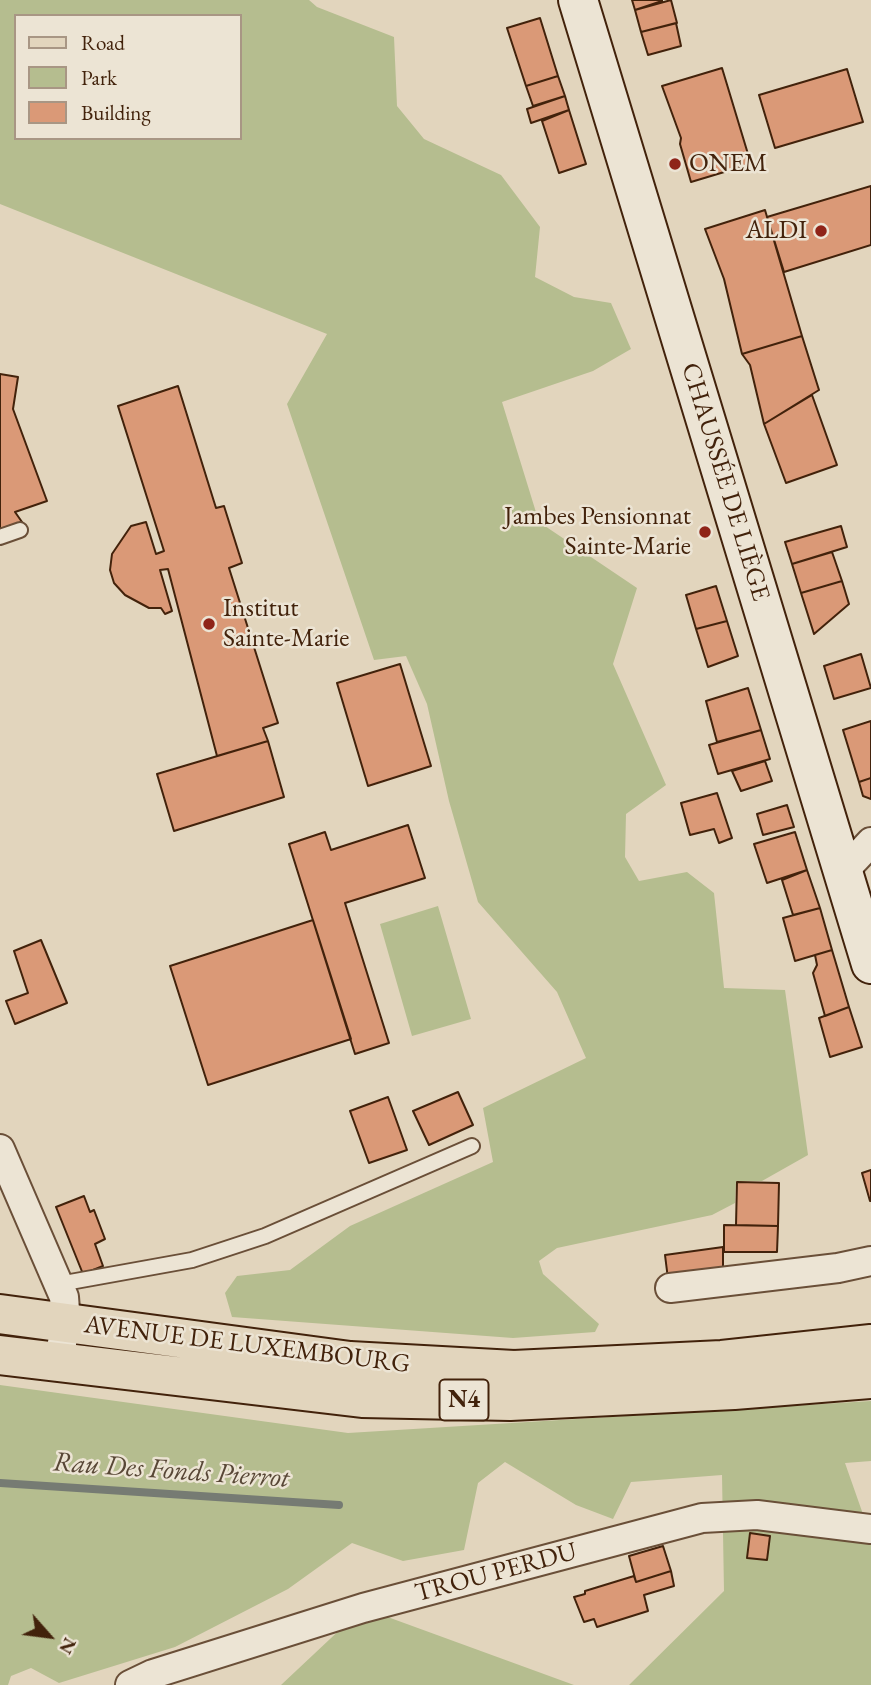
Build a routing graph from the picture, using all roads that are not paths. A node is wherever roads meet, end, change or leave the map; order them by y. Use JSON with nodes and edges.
{"nodes":[{"id":1,"x":578,"y":0,"type":"edge"},
{"id":2,"x":20,"y":530,"type":"dead end"},
{"id":3,"x":0,"y":537,"type":"edge"},
{"id":4,"x":871,"y":842,"type":"edge"},
{"id":5,"x":842,"y":873,"type":"junction"},
{"id":6,"x":871,"y":964,"type":"edge"},
{"id":7,"x":472,"y":1146,"type":"dead end"},
{"id":8,"x":0,"y":1149,"type":"edge"},
{"id":9,"x":871,"y":1261,"type":"edge"},
{"id":10,"x":59,"y":1284,"type":"junction"},
{"id":11,"x":670,"y":1288,"type":"dead end"},
{"id":12,"x":0,"y":1314,"type":"edge"},
{"id":13,"x":66,"y":1323,"type":"junction"},
{"id":14,"x":871,"y":1344,"type":"edge"},
{"id":15,"x":0,"y":1355,"type":"edge"},
{"id":16,"x":58,"y":1363,"type":"junction"},
{"id":17,"x":871,"y":1379,"type":"edge"},
{"id":18,"x":871,"y":1529,"type":"edge"},
{"id":19,"x":130,"y":1685,"type":"edge"}],
"edges":[{"from":1,"to":5,"type":"street","name":"CHAUSSÉE DE LIÈGE"},
{"from":2,"to":3,"type":"lane"},
{"from":4,"to":5,"type":"street"},
{"from":5,"to":6,"type":"street","name":"CHAUSSÉE DE LIÈGE"},
{"from":7,"to":10,"type":"lane"},
{"from":8,"to":10,"type":"street"},
{"from":9,"to":11,"type":"street"},
{"from":10,"to":13,"type":"street"},
{"from":12,"to":13,"type":"main road","name":"AVENUE DE LUXEMBOURG","number":"N4"},
{"from":13,"to":14,"type":"main road","name":"AVENUE DE LUXEMBOURG","number":"N4"},
{"from":13,"to":16,"type":"street"},
{"from":15,"to":16,"type":"main road","name":"AVENUE DE LUXEMBOURG","number":"N4"},
{"from":16,"to":17,"type":"main road","name":"AVENUE DE LUXEMBOURG","number":"N4"},
{"from":18,"to":19,"type":"street","name":"TROU PERDU"}]}
